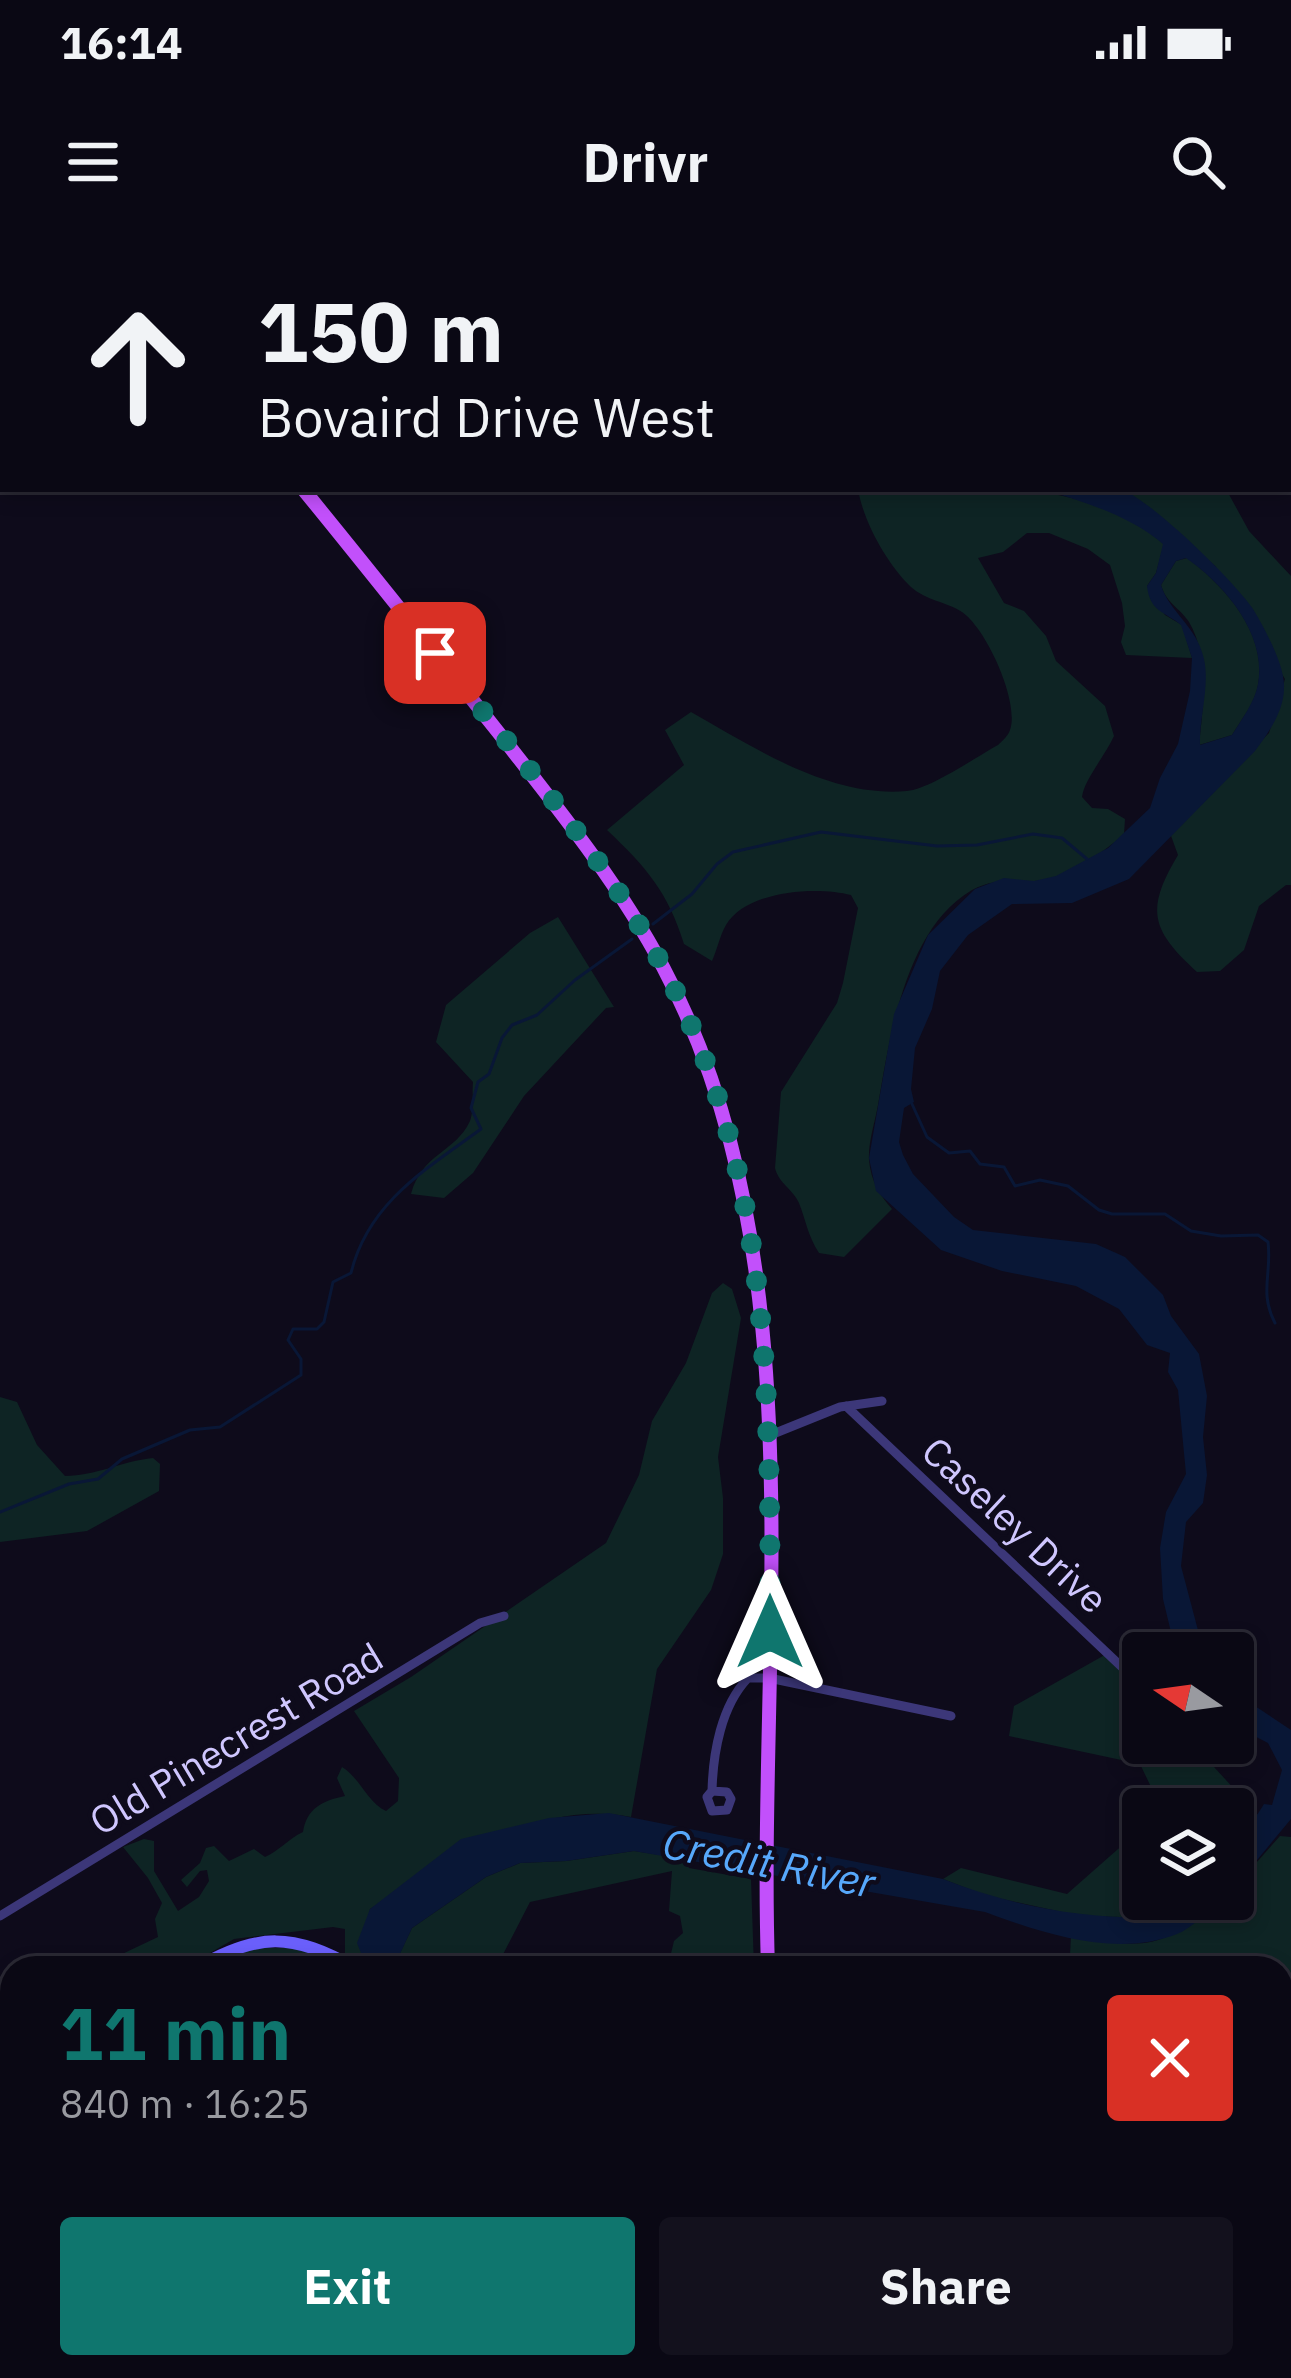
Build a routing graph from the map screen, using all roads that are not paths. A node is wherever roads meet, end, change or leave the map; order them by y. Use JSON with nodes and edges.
{"nodes":[{"id":1,"x":305,"y":492,"type":"edge"},
{"id":2,"x":882,"y":1401,"type":"dead end"},
{"id":3,"x":846,"y":1406,"type":"junction"},
{"id":4,"x":768,"y":1436,"type":"junction"},
{"id":5,"x":504,"y":1616,"type":"dead end"},
{"id":6,"x":1122,"y":1667,"type":"edge"},
{"id":7,"x":769,"y":1678,"type":"junction"},
{"id":8,"x":951,"y":1715,"type":"dead end"},
{"id":9,"x":712,"y":1791,"type":"dead end"},
{"id":10,"x":0,"y":1916,"type":"edge"},
{"id":11,"x":218,"y":1956,"type":"edge"},
{"id":12,"x":330,"y":1956,"type":"edge"},
{"id":13,"x":769,"y":1956,"type":"edge"}],
"edges":[{"from":1,"to":4,"type":"main road"},
{"from":2,"to":3,"type":"street"},
{"from":3,"to":4,"type":"street"},
{"from":3,"to":6,"type":"street","name":"Caseley Drive"},
{"from":4,"to":7,"type":"main road"},
{"from":5,"to":10,"type":"street","name":"Old Pinecrest Road"},
{"from":7,"to":8,"type":"street"},
{"from":7,"to":9,"type":"street"},
{"from":7,"to":13,"type":"main road"},
{"from":11,"to":12,"type":"main road"}]}
